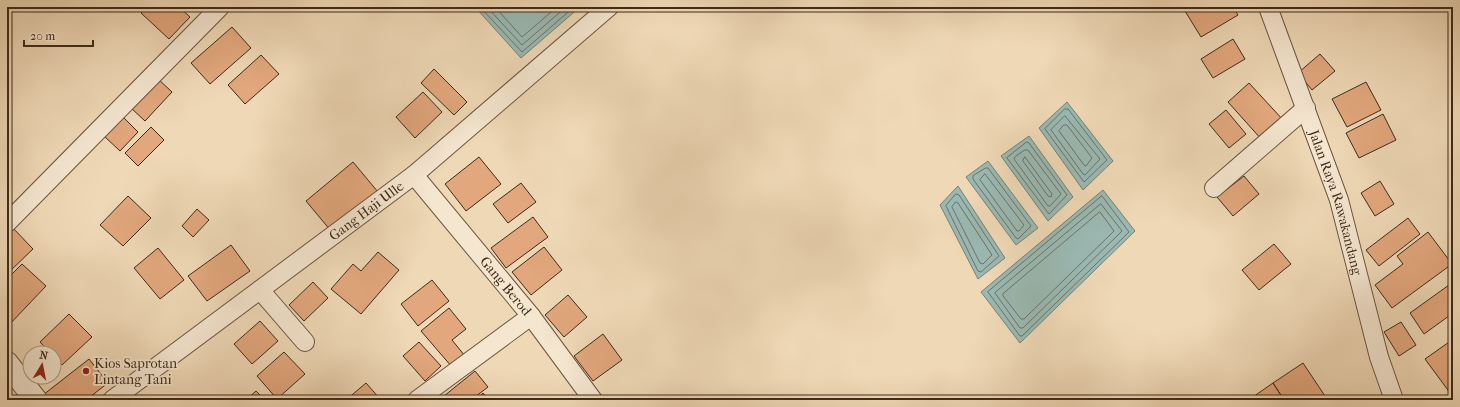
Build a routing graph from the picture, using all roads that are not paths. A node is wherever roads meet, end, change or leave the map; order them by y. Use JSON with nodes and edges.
{"nodes":[{"id":1,"x":220,"y":7,"type":"edge"},
{"id":2,"x":609,"y":7,"type":"edge"},
{"id":3,"x":1268,"y":7,"type":"edge"},
{"id":4,"x":1306,"y":108,"type":"junction"},
{"id":5,"x":414,"y":174,"type":"junction"},
{"id":6,"x":1214,"y":188,"type":"dead end"},
{"id":7,"x":7,"y":223,"type":"edge"},
{"id":8,"x":260,"y":290,"type":"junction"},
{"id":9,"x":531,"y":316,"type":"junction"},
{"id":10,"x":305,"y":342,"type":"dead end"},
{"id":11,"x":7,"y":363,"type":"edge"},
{"id":12,"x":36,"y":400,"type":"edge"},
{"id":13,"x":112,"y":400,"type":"edge"},
{"id":14,"x":417,"y":400,"type":"edge"},
{"id":15,"x":593,"y":400,"type":"edge"},
{"id":16,"x":1394,"y":400,"type":"edge"}],
"edges":[{"from":1,"to":7,"type":"street"},
{"from":2,"to":5,"type":"street","name":"Gang Haji Ulle"},
{"from":3,"to":4,"type":"street","name":"Jalan Raya Rawakandang"},
{"from":4,"to":6,"type":"street"},
{"from":4,"to":16,"type":"street","name":"Jalan Raya Rawakandang"},
{"from":5,"to":8,"type":"street","name":"Gang Haji Ulle"},
{"from":5,"to":9,"type":"street","name":"Gang Berod"},
{"from":8,"to":10,"type":"street"},
{"from":8,"to":13,"type":"street","name":"Gang Haji Ulle"},
{"from":9,"to":14,"type":"street"},
{"from":9,"to":15,"type":"street","name":"Gang Berod"},
{"from":11,"to":12,"type":"street"}]}
